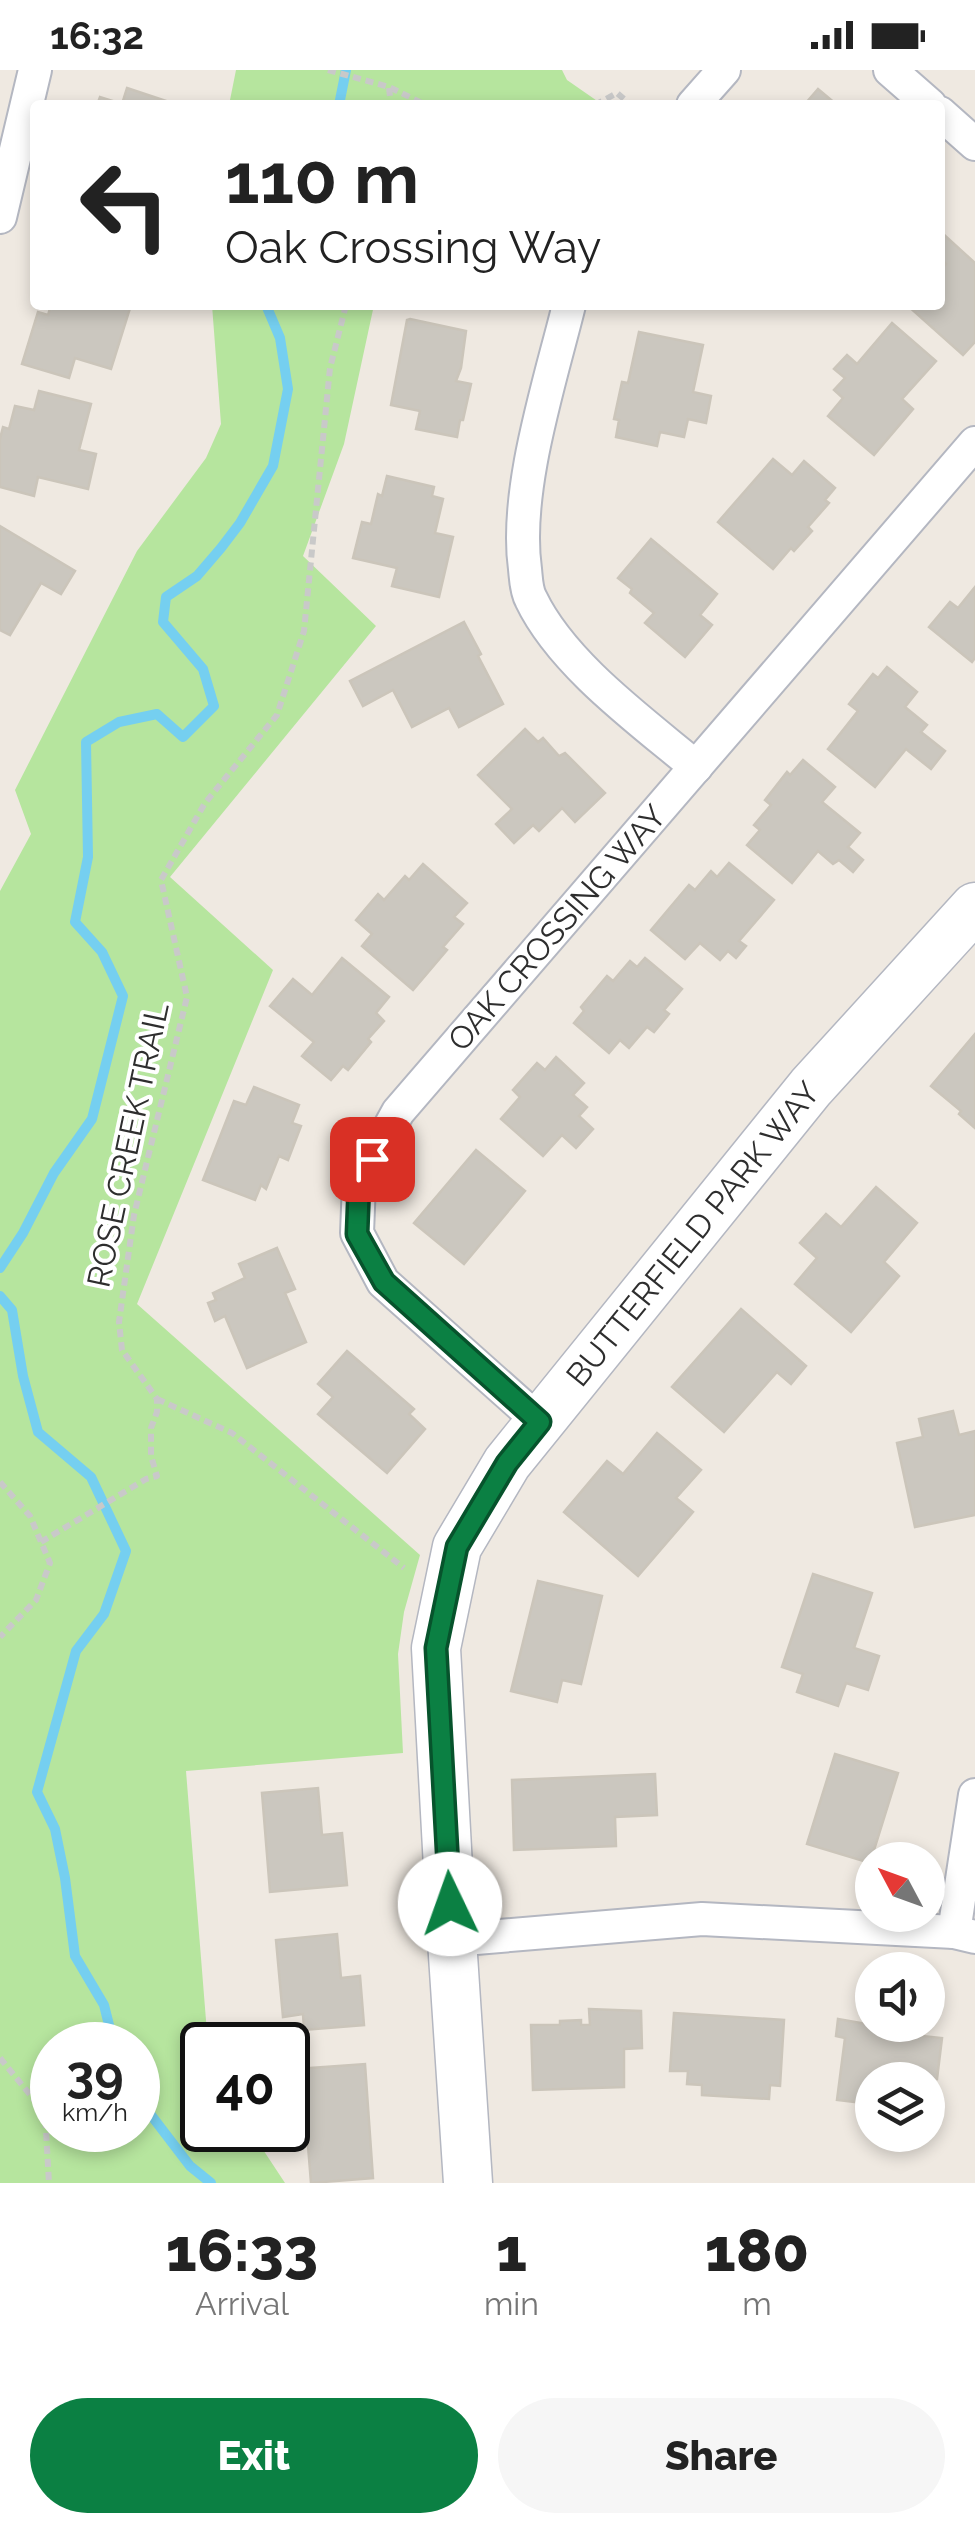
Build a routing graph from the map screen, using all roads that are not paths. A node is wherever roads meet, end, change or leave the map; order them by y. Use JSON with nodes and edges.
{"nodes":[{"id":1,"x":34,"y":70,"type":"edge"},
{"id":2,"x":724,"y":70,"type":"edge"},
{"id":3,"x":890,"y":70,"type":"edge"},
{"id":4,"x":698,"y":100,"type":"edge"},
{"id":5,"x":924,"y":100,"type":"edge"},
{"id":6,"x":945,"y":118,"type":"edge"},
{"id":7,"x":975,"y":144,"type":"edge"},
{"id":8,"x":0,"y":217,"type":"edge"},
{"id":9,"x":568,"y":310,"type":"edge"},
{"id":10,"x":975,"y":443,"type":"edge"},
{"id":11,"x":696,"y":767,"type":"junction"},
{"id":12,"x":974,"y":909,"type":"edge"},
{"id":13,"x":540,"y":1422,"type":"junction"},
{"id":14,"x":975,"y":1796,"type":"edge"},
{"id":15,"x":965,"y":1935,"type":"edge"},
{"id":16,"x":452,"y":1940,"type":"junction"},
{"id":17,"x":468,"y":2183,"type":"edge"}],
"edges":[{"from":1,"to":8,"type":"street"},
{"from":2,"to":4,"type":"street"},
{"from":3,"to":5,"type":"street"},
{"from":6,"to":7,"type":"street"},
{"from":9,"to":11,"type":"street"},
{"from":10,"to":11,"type":"street","name":"OAK CROSSING WAY"},
{"from":11,"to":13,"type":"street","name":"OAK CROSSING WAY"},
{"from":12,"to":13,"type":"street","name":"BUTTERFIELD PARK WAY"},
{"from":13,"to":16,"type":"street","name":"BUTTERFIELD PARK WAY"},
{"from":14,"to":15,"type":"street"},
{"from":15,"to":16,"type":"street"},
{"from":16,"to":17,"type":"street","name":"BUTTERFIELD PARK WAY"}]}
